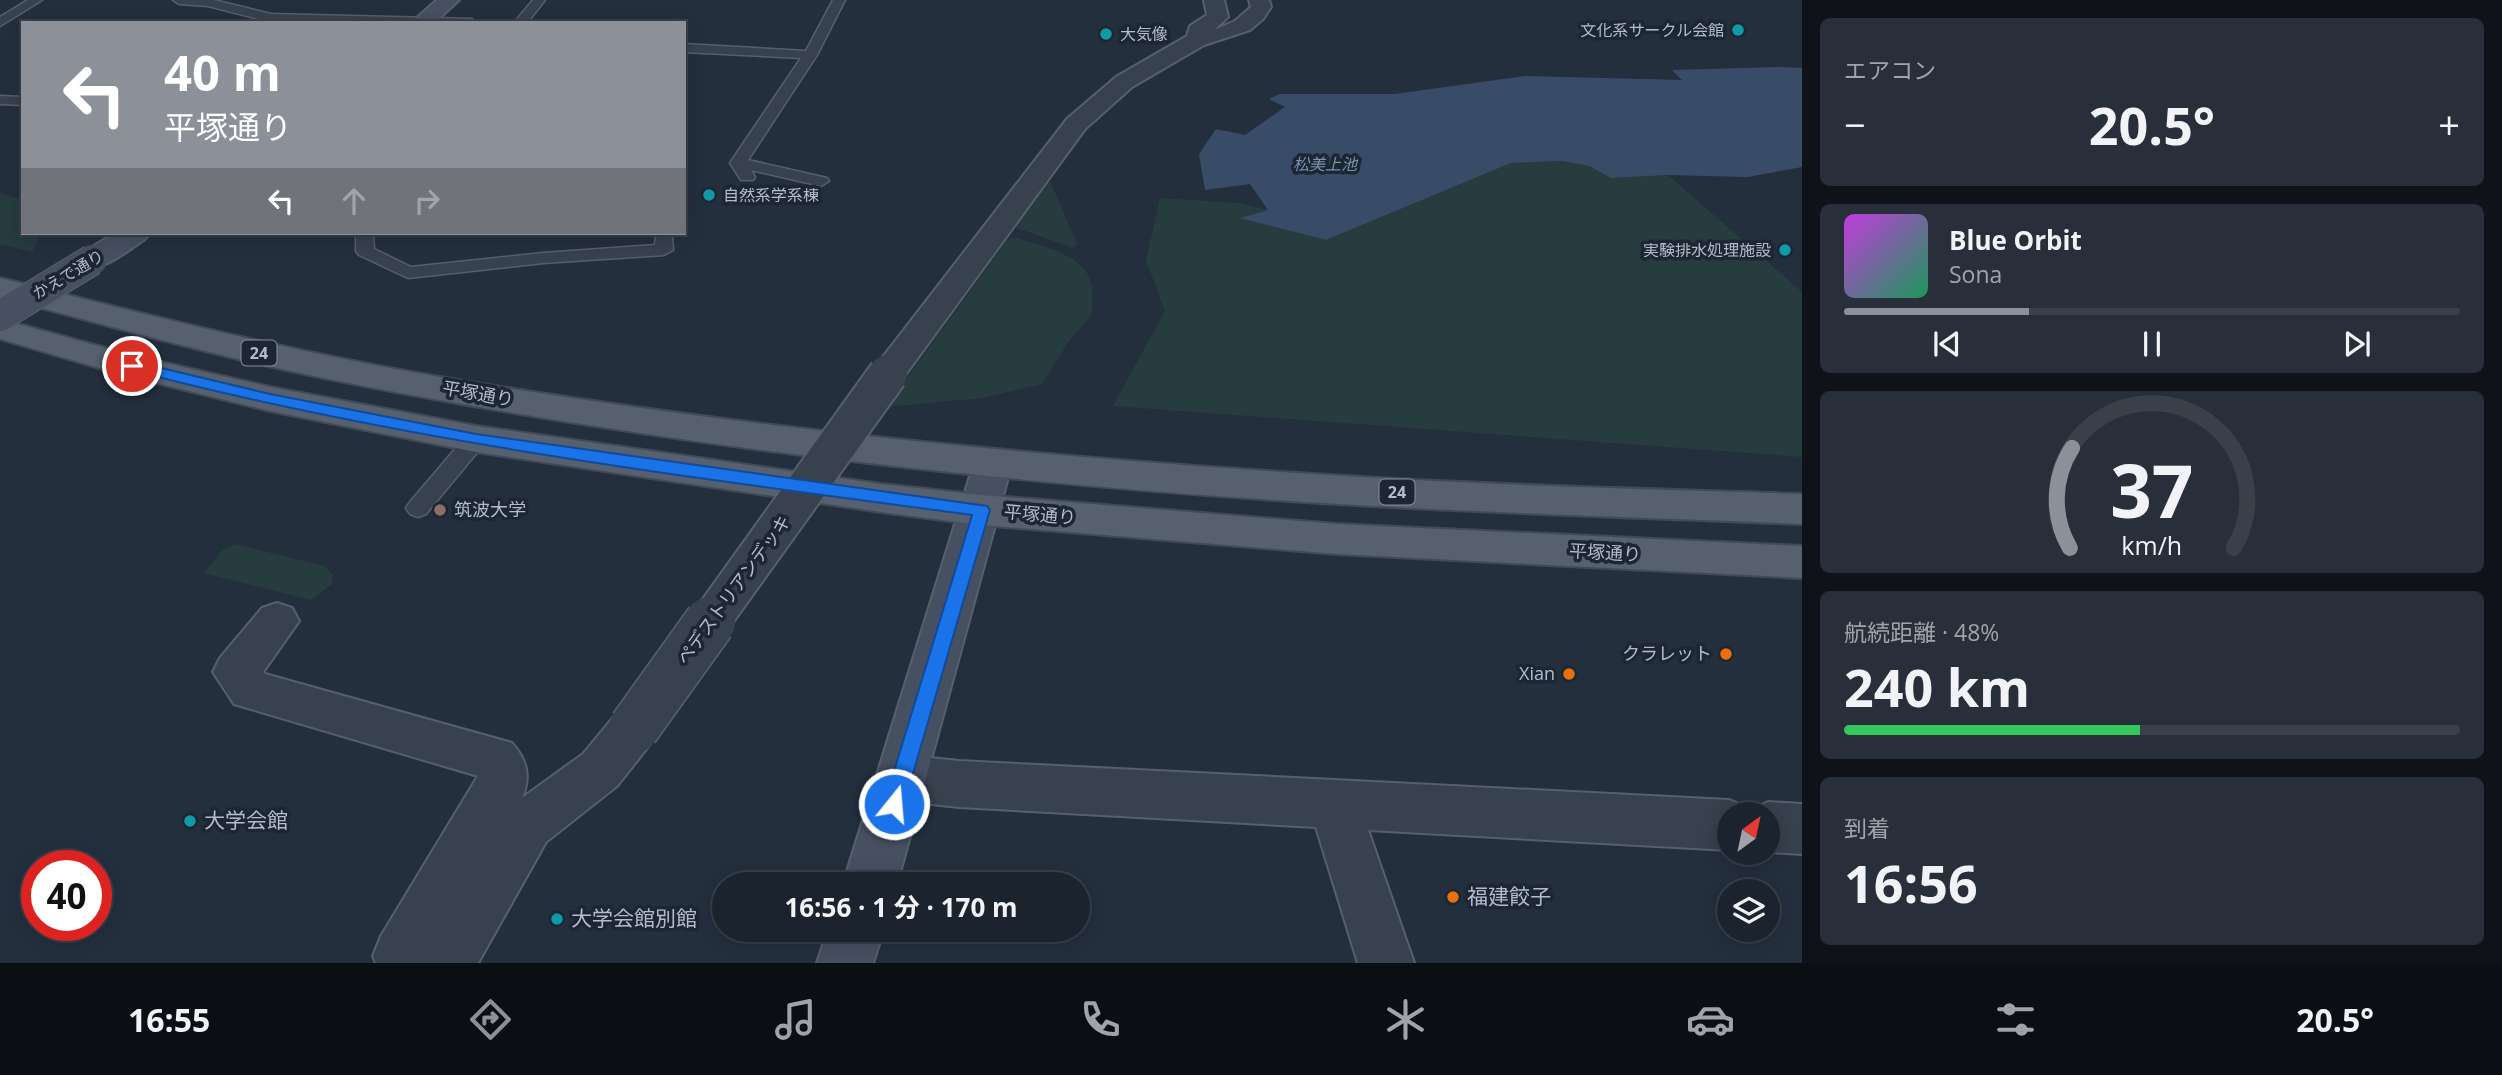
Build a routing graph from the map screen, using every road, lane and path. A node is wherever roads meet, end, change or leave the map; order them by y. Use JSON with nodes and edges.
{"nodes":[{"id":1,"x":36,"y":0,"type":"edge"},
{"id":2,"x":179,"y":0,"type":"edge"},
{"id":3,"x":449,"y":0,"type":"edge"},
{"id":4,"x":539,"y":0,"type":"edge"},
{"id":5,"x":839,"y":0,"type":"edge"},
{"id":6,"x":1214,"y":0,"type":"edge"},
{"id":7,"x":1259,"y":0,"type":"edge"},
{"id":8,"x":209,"y":1,"type":"edge"},
{"id":9,"x":384,"y":21,"type":"edge"},
{"id":10,"x":423,"y":21,"type":"edge"},
{"id":11,"x":522,"y":21,"type":"edge"},
{"id":12,"x":0,"y":23,"type":"edge"},
{"id":13,"x":21,"y":25,"type":"edge"},
{"id":14,"x":1198,"y":39,"type":"junction"},
{"id":15,"x":686,"y":48,"type":"edge"},
{"id":16,"x":810,"y":55,"type":"junction"},
{"id":17,"x":0,"y":100,"type":"edge"},
{"id":18,"x":21,"y":101,"type":"edge"},
{"id":19,"x":738,"y":163,"type":"junction"},
{"id":20,"x":747,"y":177,"type":"dead end"},
{"id":21,"x":821,"y":181,"type":"dead end"},
{"id":22,"x":132,"y":235,"type":"edge"},
{"id":23,"x":365,"y":235,"type":"edge"},
{"id":24,"x":664,"y":235,"type":"edge"},
{"id":25,"x":0,"y":287,"type":"edge"},
{"id":26,"x":0,"y":316,"type":"edge"},
{"id":27,"x":0,"y":329,"type":"edge"},
{"id":28,"x":476,"y":439,"type":"junction"},
{"id":29,"x":993,"y":463,"type":"junction"},
{"id":30,"x":418,"y":508,"type":"dead end"},
{"id":31,"x":1802,"y":509,"type":"edge"},
{"id":32,"x":981,"y":510,"type":"junction"},
{"id":33,"x":1802,"y":562,"type":"edge"},
{"id":34,"x":277,"y":621,"type":"dead end"},
{"id":35,"x":903,"y":778,"type":"junction"},
{"id":36,"x":1334,"y":804,"type":"junction"},
{"id":37,"x":1717,"y":824,"type":"edge"},
{"id":38,"x":1780,"y":828,"type":"edge"},
{"id":39,"x":1802,"y":829,"type":"edge"},
{"id":40,"x":874,"y":872,"type":"edge"},
{"id":41,"x":852,"y":942,"type":"edge"},
{"id":42,"x":416,"y":961,"type":"edge"},
{"id":43,"x":845,"y":963,"type":"edge"},
{"id":44,"x":1386,"y":963,"type":"edge"}],
"edges":[{"from":1,"to":12,"type":"lane"},
{"from":2,"to":8,"type":"lane"},
{"from":3,"to":10,"type":"street"},
{"from":4,"to":11,"type":"lane"},
{"from":5,"to":16,"type":"lane"},
{"from":6,"to":14,"type":"street","name":"ペデストリアンデッキ"},
{"from":7,"to":14,"type":"street","name":"ペデストリアンデッキ"},
{"from":8,"to":9,"type":"lane"},
{"from":12,"to":13,"type":"lane"},
{"from":14,"to":42,"type":"street","name":"ペデストリアンデッキ","bridge":true},
{"from":15,"to":16,"type":"lane"},
{"from":16,"to":19,"type":"lane"},
{"from":17,"to":18,"type":"lane"},
{"from":19,"to":20,"type":"lane"},
{"from":19,"to":21,"type":"lane"},
{"from":22,"to":26,"type":"street","name":"かえで通り","bridge":true},
{"from":23,"to":24,"type":"lane"},
{"from":25,"to":29,"type":"main road","name":"平塚通り","number":"24"},
{"from":27,"to":28,"type":"main road","name":"平塚通り","number":"24"},
{"from":28,"to":30,"type":"lane"},
{"from":28,"to":32,"type":"main road","name":"平塚通り","number":"24"},
{"from":29,"to":31,"type":"main road","name":"平塚通り","number":"24"},
{"from":29,"to":32,"type":"street"},
{"from":32,"to":33,"type":"main road","name":"平塚通り","number":"24"},
{"from":32,"to":35,"type":"street"},
{"from":34,"to":42,"type":"street"},
{"from":35,"to":36,"type":"street"},
{"from":35,"to":40,"type":"street"},
{"from":36,"to":37,"type":"street"},
{"from":36,"to":44,"type":"street"},
{"from":38,"to":39,"type":"street"},
{"from":41,"to":43,"type":"street"}]}
